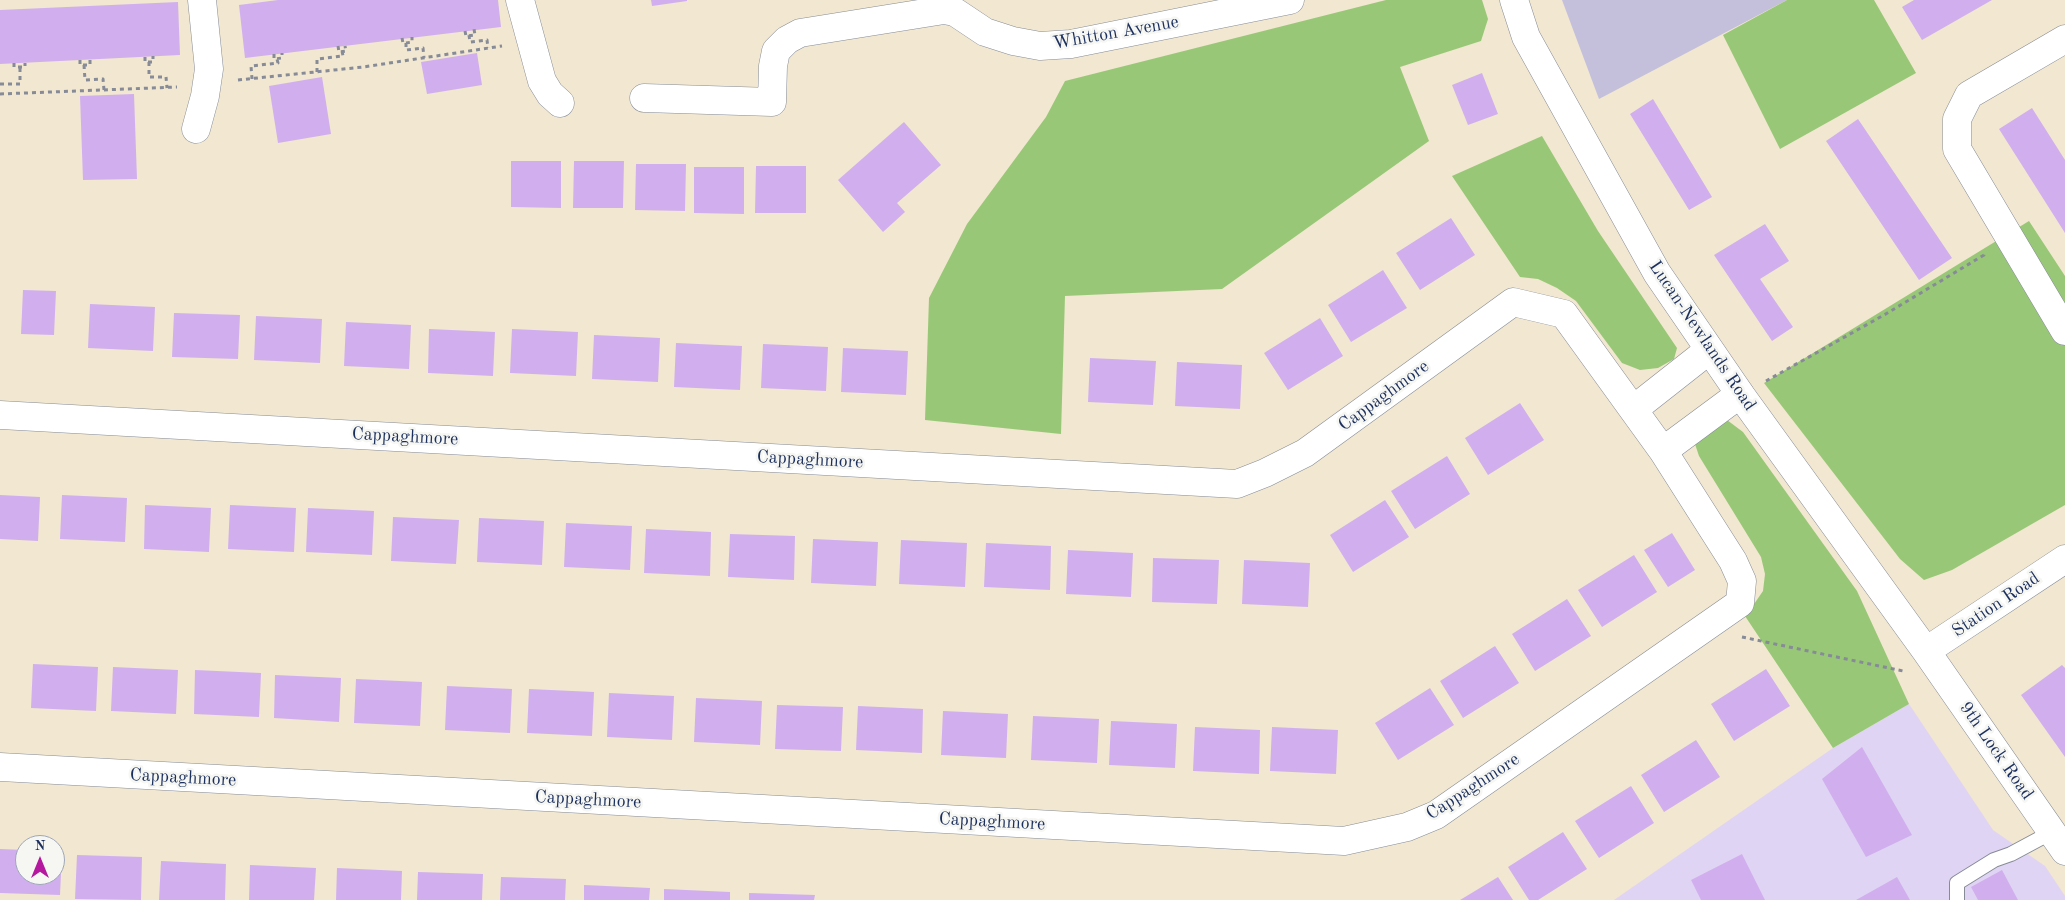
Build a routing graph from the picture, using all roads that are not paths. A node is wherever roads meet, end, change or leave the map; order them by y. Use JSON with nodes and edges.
{"nodes":[{"id":1,"x":202,"y":0,"type":"edge"},
{"id":2,"x":520,"y":0,"type":"edge"},
{"id":3,"x":1290,"y":0,"type":"edge"},
{"id":4,"x":1514,"y":0,"type":"edge"},
{"id":5,"x":2065,"y":39,"type":"edge"},
{"id":6,"x":644,"y":98,"type":"dead end"},
{"id":7,"x":560,"y":103,"type":"dead end"},
{"id":8,"x":196,"y":129,"type":"dead end"},
{"id":9,"x":2065,"y":331,"type":"edge"},
{"id":10,"x":1709,"y":350,"type":"junction"},
{"id":11,"x":1750,"y":389,"type":"junction"},
{"id":12,"x":1634,"y":409,"type":"junction"},
{"id":13,"x":0,"y":415,"type":"edge"},
{"id":14,"x":1663,"y":451,"type":"junction"},
{"id":15,"x":2065,"y":559,"type":"edge"},
{"id":16,"x":1919,"y":662,"type":"junction"},
{"id":17,"x":0,"y":768,"type":"edge"},
{"id":18,"x":2059,"y":841,"type":"edge"},
{"id":19,"x":1957,"y":900,"type":"edge"}],
"edges":[{"from":1,"to":8,"type":"street"},
{"from":2,"to":7,"type":"street"},
{"from":3,"to":6,"type":"street","name":"Whitton Avenue"},
{"from":4,"to":10,"type":"street","name":"Lucan-Newlands Road"},
{"from":5,"to":9,"type":"street"},
{"from":10,"to":11,"type":"street","name":"Lucan-Newlands Road"},
{"from":10,"to":12,"type":"street"},
{"from":11,"to":14,"type":"street"},
{"from":11,"to":16,"type":"street","name":"Lucan-Newlands Road"},
{"from":12,"to":13,"type":"street","name":"Cappaghmore"},
{"from":12,"to":14,"type":"street","name":"Cappaghmore"},
{"from":14,"to":17,"type":"street","name":"Cappaghmore"},
{"from":15,"to":16,"type":"street","name":"Station Road"},
{"from":16,"to":18,"type":"street","name":"9th Lock Road"},
{"from":18,"to":19,"type":"lane"}]}
